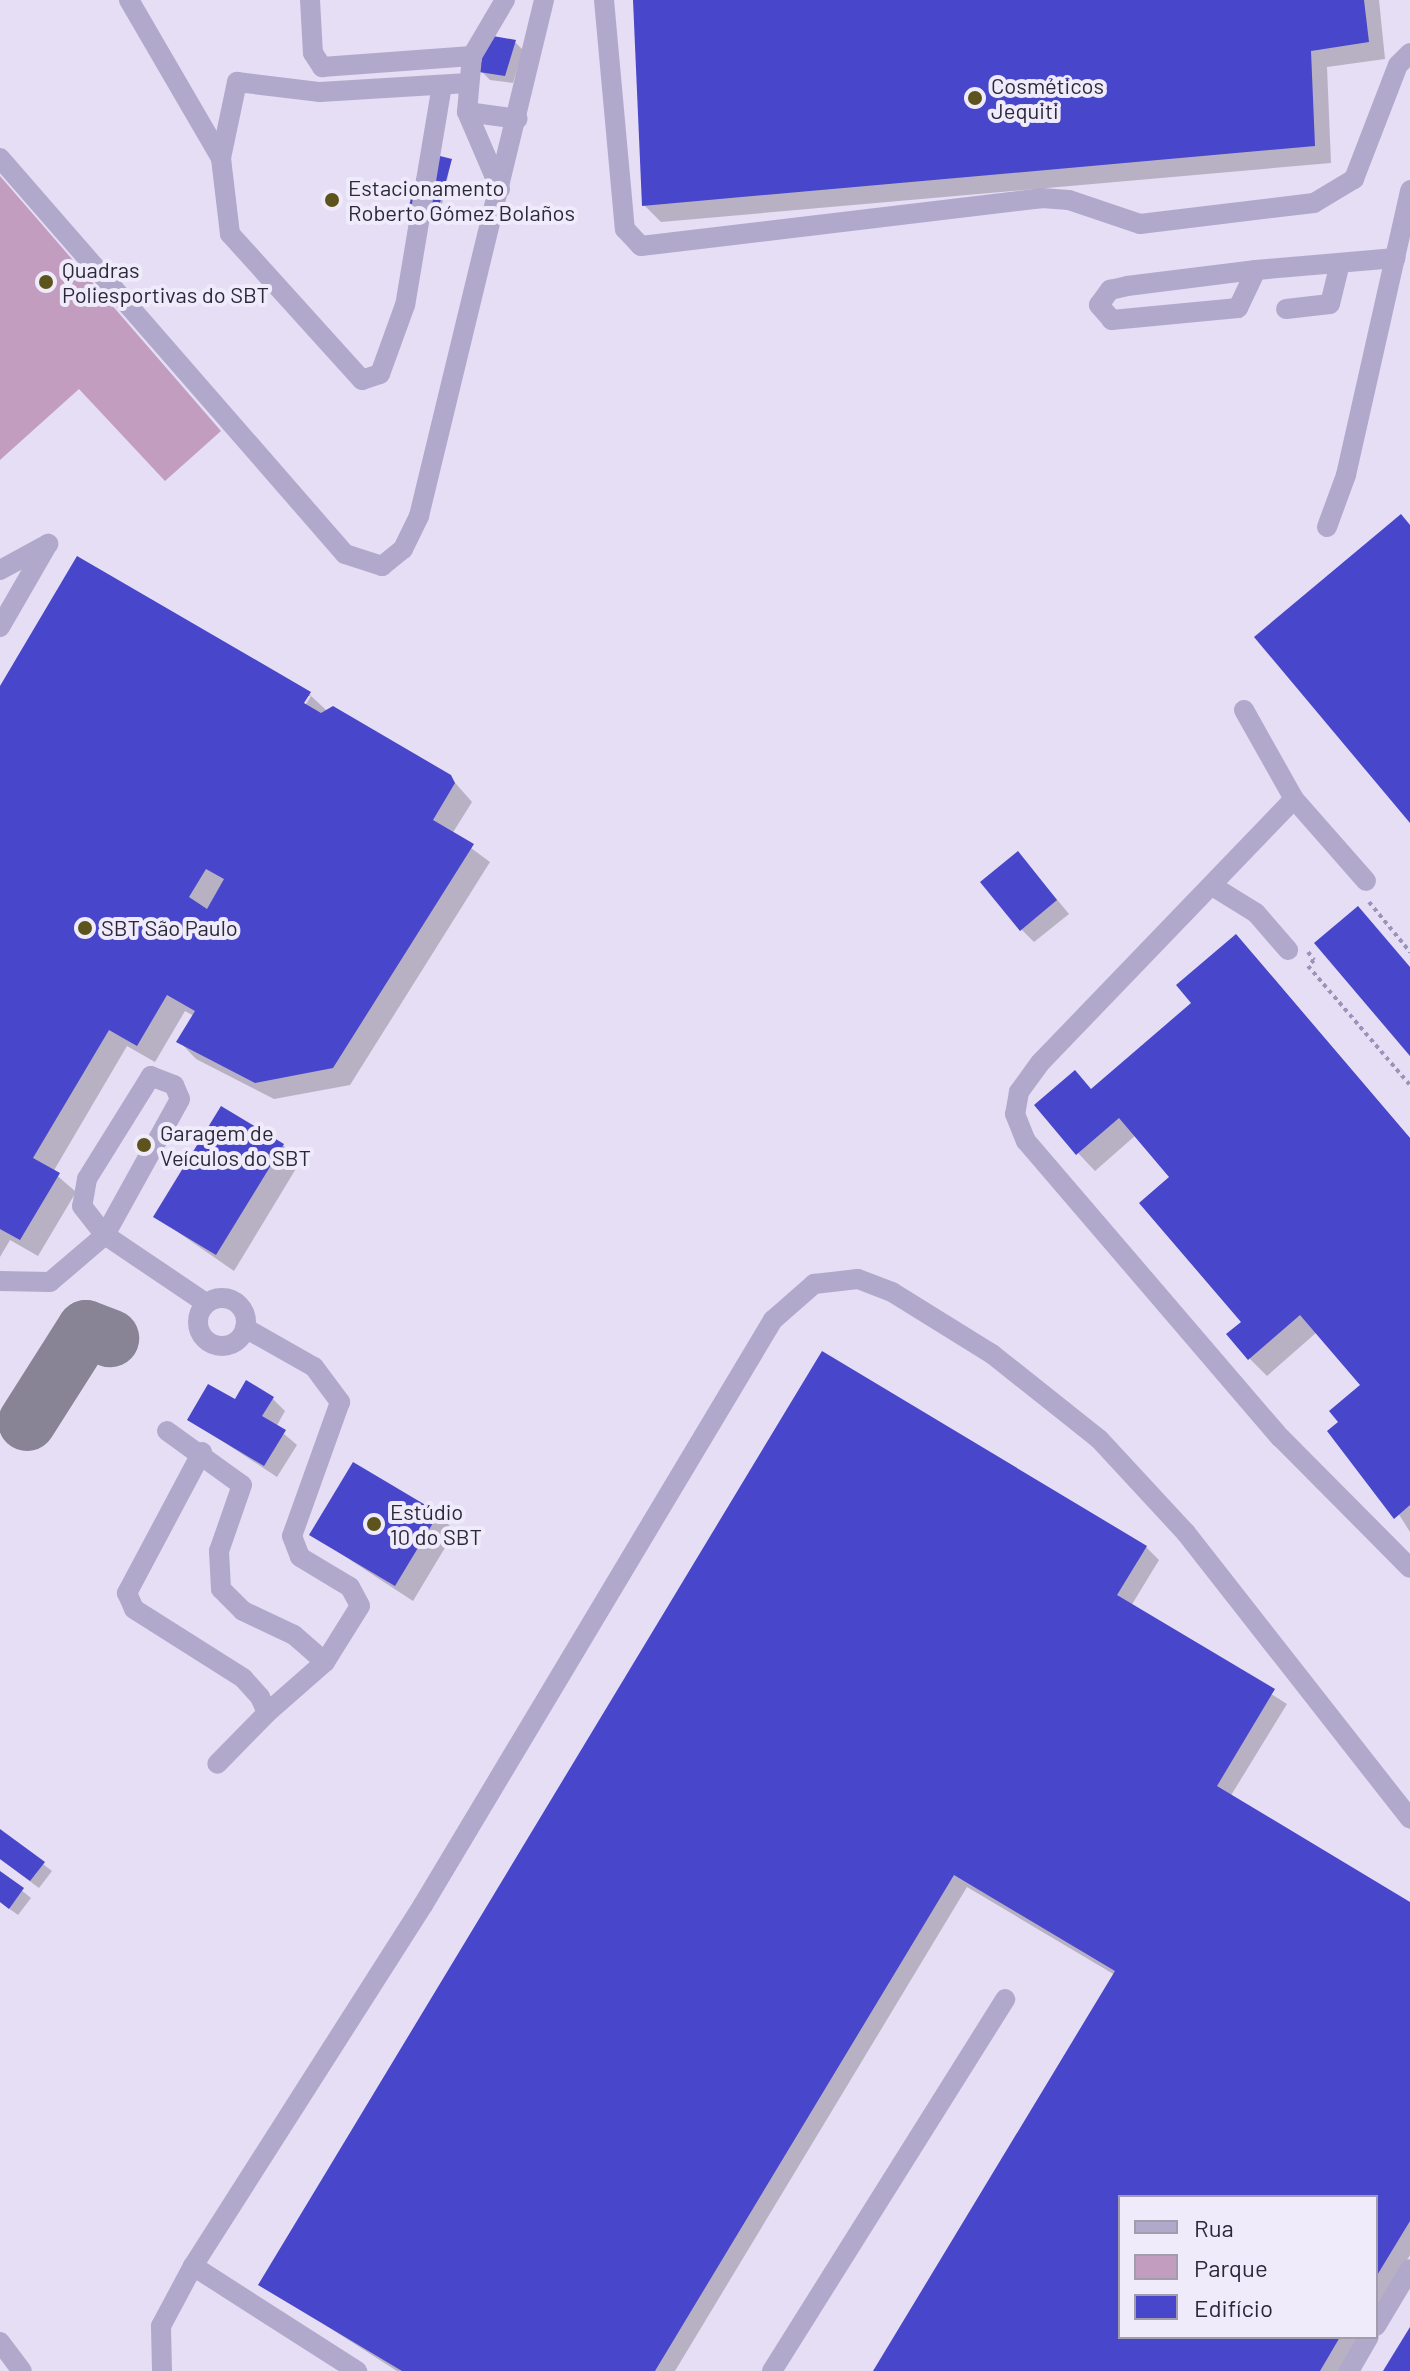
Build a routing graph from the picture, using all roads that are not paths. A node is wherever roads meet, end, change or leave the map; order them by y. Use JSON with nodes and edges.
{"nodes":[{"id":1,"x":129,"y":0,"type":"edge"},
{"id":2,"x":310,"y":0,"type":"edge"},
{"id":3,"x":505,"y":0,"type":"edge"},
{"id":4,"x":544,"y":0,"type":"edge"},
{"id":5,"x":604,"y":0,"type":"edge"},
{"id":6,"x":1410,"y":53,"type":"edge"},
{"id":7,"x":472,"y":56,"type":"junction"},
{"id":8,"x":468,"y":83,"type":"junction"},
{"id":9,"x":442,"y":85,"type":"junction"},
{"id":10,"x":467,"y":112,"type":"junction"},
{"id":11,"x":518,"y":119,"type":"junction"},
{"id":12,"x":0,"y":158,"type":"edge"},
{"id":13,"x":221,"y":158,"type":"junction"},
{"id":14,"x":500,"y":189,"type":"junction"},
{"id":15,"x":1410,"y":190,"type":"edge"},
{"id":16,"x":1395,"y":258,"type":"junction"},
{"id":17,"x":1340,"y":263,"type":"junction"},
{"id":18,"x":1256,"y":270,"type":"junction"},
{"id":19,"x":1286,"y":309,"type":"dead end"},
{"id":20,"x":1327,"y":527,"type":"dead end"},
{"id":21,"x":0,"y":570,"type":"edge"},
{"id":22,"x":0,"y":627,"type":"edge"},
{"id":23,"x":1244,"y":710,"type":"dead end"},
{"id":24,"x":1294,"y":799,"type":"junction"},
{"id":25,"x":1366,"y":881,"type":"dead end"},
{"id":26,"x":1214,"y":887,"type":"junction"},
{"id":27,"x":1296,"y":949,"type":"road end"},
{"id":28,"x":105,"y":1235,"type":"junction"},
{"id":29,"x":0,"y":1281,"type":"edge"},
{"id":30,"x":206,"y":1303,"type":"junction"},
{"id":31,"x":245,"y":1328,"type":"junction"},
{"id":32,"x":167,"y":1431,"type":"dead end"},
{"id":33,"x":202,"y":1452,"type":"junction"},
{"id":34,"x":1410,"y":1568,"type":"edge"},
{"id":35,"x":325,"y":1662,"type":"junction"},
{"id":36,"x":267,"y":1713,"type":"junction"},
{"id":37,"x":217,"y":1764,"type":"dead end"},
{"id":38,"x":1410,"y":1819,"type":"edge"},
{"id":39,"x":1005,"y":1999,"type":"dead end"},
{"id":40,"x":193,"y":2266,"type":"junction"},
{"id":41,"x":1410,"y":2269,"type":"edge"},
{"id":42,"x":1378,"y":2323,"type":"edge"},
{"id":43,"x":1368,"y":2339,"type":"edge"},
{"id":44,"x":0,"y":2342,"type":"edge"},
{"id":45,"x":22,"y":2371,"type":"edge"},
{"id":46,"x":162,"y":2371,"type":"edge"},
{"id":47,"x":357,"y":2371,"type":"edge"},
{"id":48,"x":772,"y":2371,"type":"edge"},
{"id":49,"x":1349,"y":2371,"type":"edge"}],
"edges":[{"from":1,"to":13,"type":"street"},
{"from":2,"to":7,"type":"street"},
{"from":3,"to":7,"type":"street"},
{"from":4,"to":11,"type":"street"},
{"from":5,"to":6,"type":"street"},
{"from":7,"to":8,"type":"street"},
{"from":8,"to":9,"type":"street"},
{"from":8,"to":10,"type":"street"},
{"from":9,"to":13,"type":"street"},
{"from":9,"to":13,"type":"street"},
{"from":10,"to":11,"type":"street"},
{"from":10,"to":14,"type":"street"},
{"from":11,"to":14,"type":"street"},
{"from":12,"to":14,"type":"street"},
{"from":15,"to":16,"type":"street"},
{"from":16,"to":17,"type":"street"},
{"from":16,"to":20,"type":"street"},
{"from":17,"to":18,"type":"street"},
{"from":17,"to":19,"type":"street"},
{"from":18,"to":18,"type":"street"},
{"from":21,"to":22,"type":"street"},
{"from":23,"to":24,"type":"street"},
{"from":24,"to":25,"type":"street"},
{"from":24,"to":26,"type":"street"},
{"from":26,"to":27,"type":"street"},
{"from":26,"to":34,"type":"street"},
{"from":28,"to":28,"type":"street"},
{"from":28,"to":29,"type":"street"},
{"from":28,"to":30,"type":"street"},
{"from":30,"to":31,"type":"street"},
{"from":30,"to":31,"type":"street"},
{"from":31,"to":35,"type":"street"},
{"from":32,"to":33,"type":"street"},
{"from":33,"to":35,"type":"street"},
{"from":33,"to":36,"type":"street"},
{"from":35,"to":36,"type":"street"},
{"from":36,"to":37,"type":"street"},
{"from":38,"to":40,"type":"street"},
{"from":39,"to":48,"type":"street"},
{"from":40,"to":46,"type":"street"},
{"from":40,"to":47,"type":"street"},
{"from":41,"to":42,"type":"street"},
{"from":43,"to":49,"type":"street"},
{"from":44,"to":45,"type":"street"}]}
